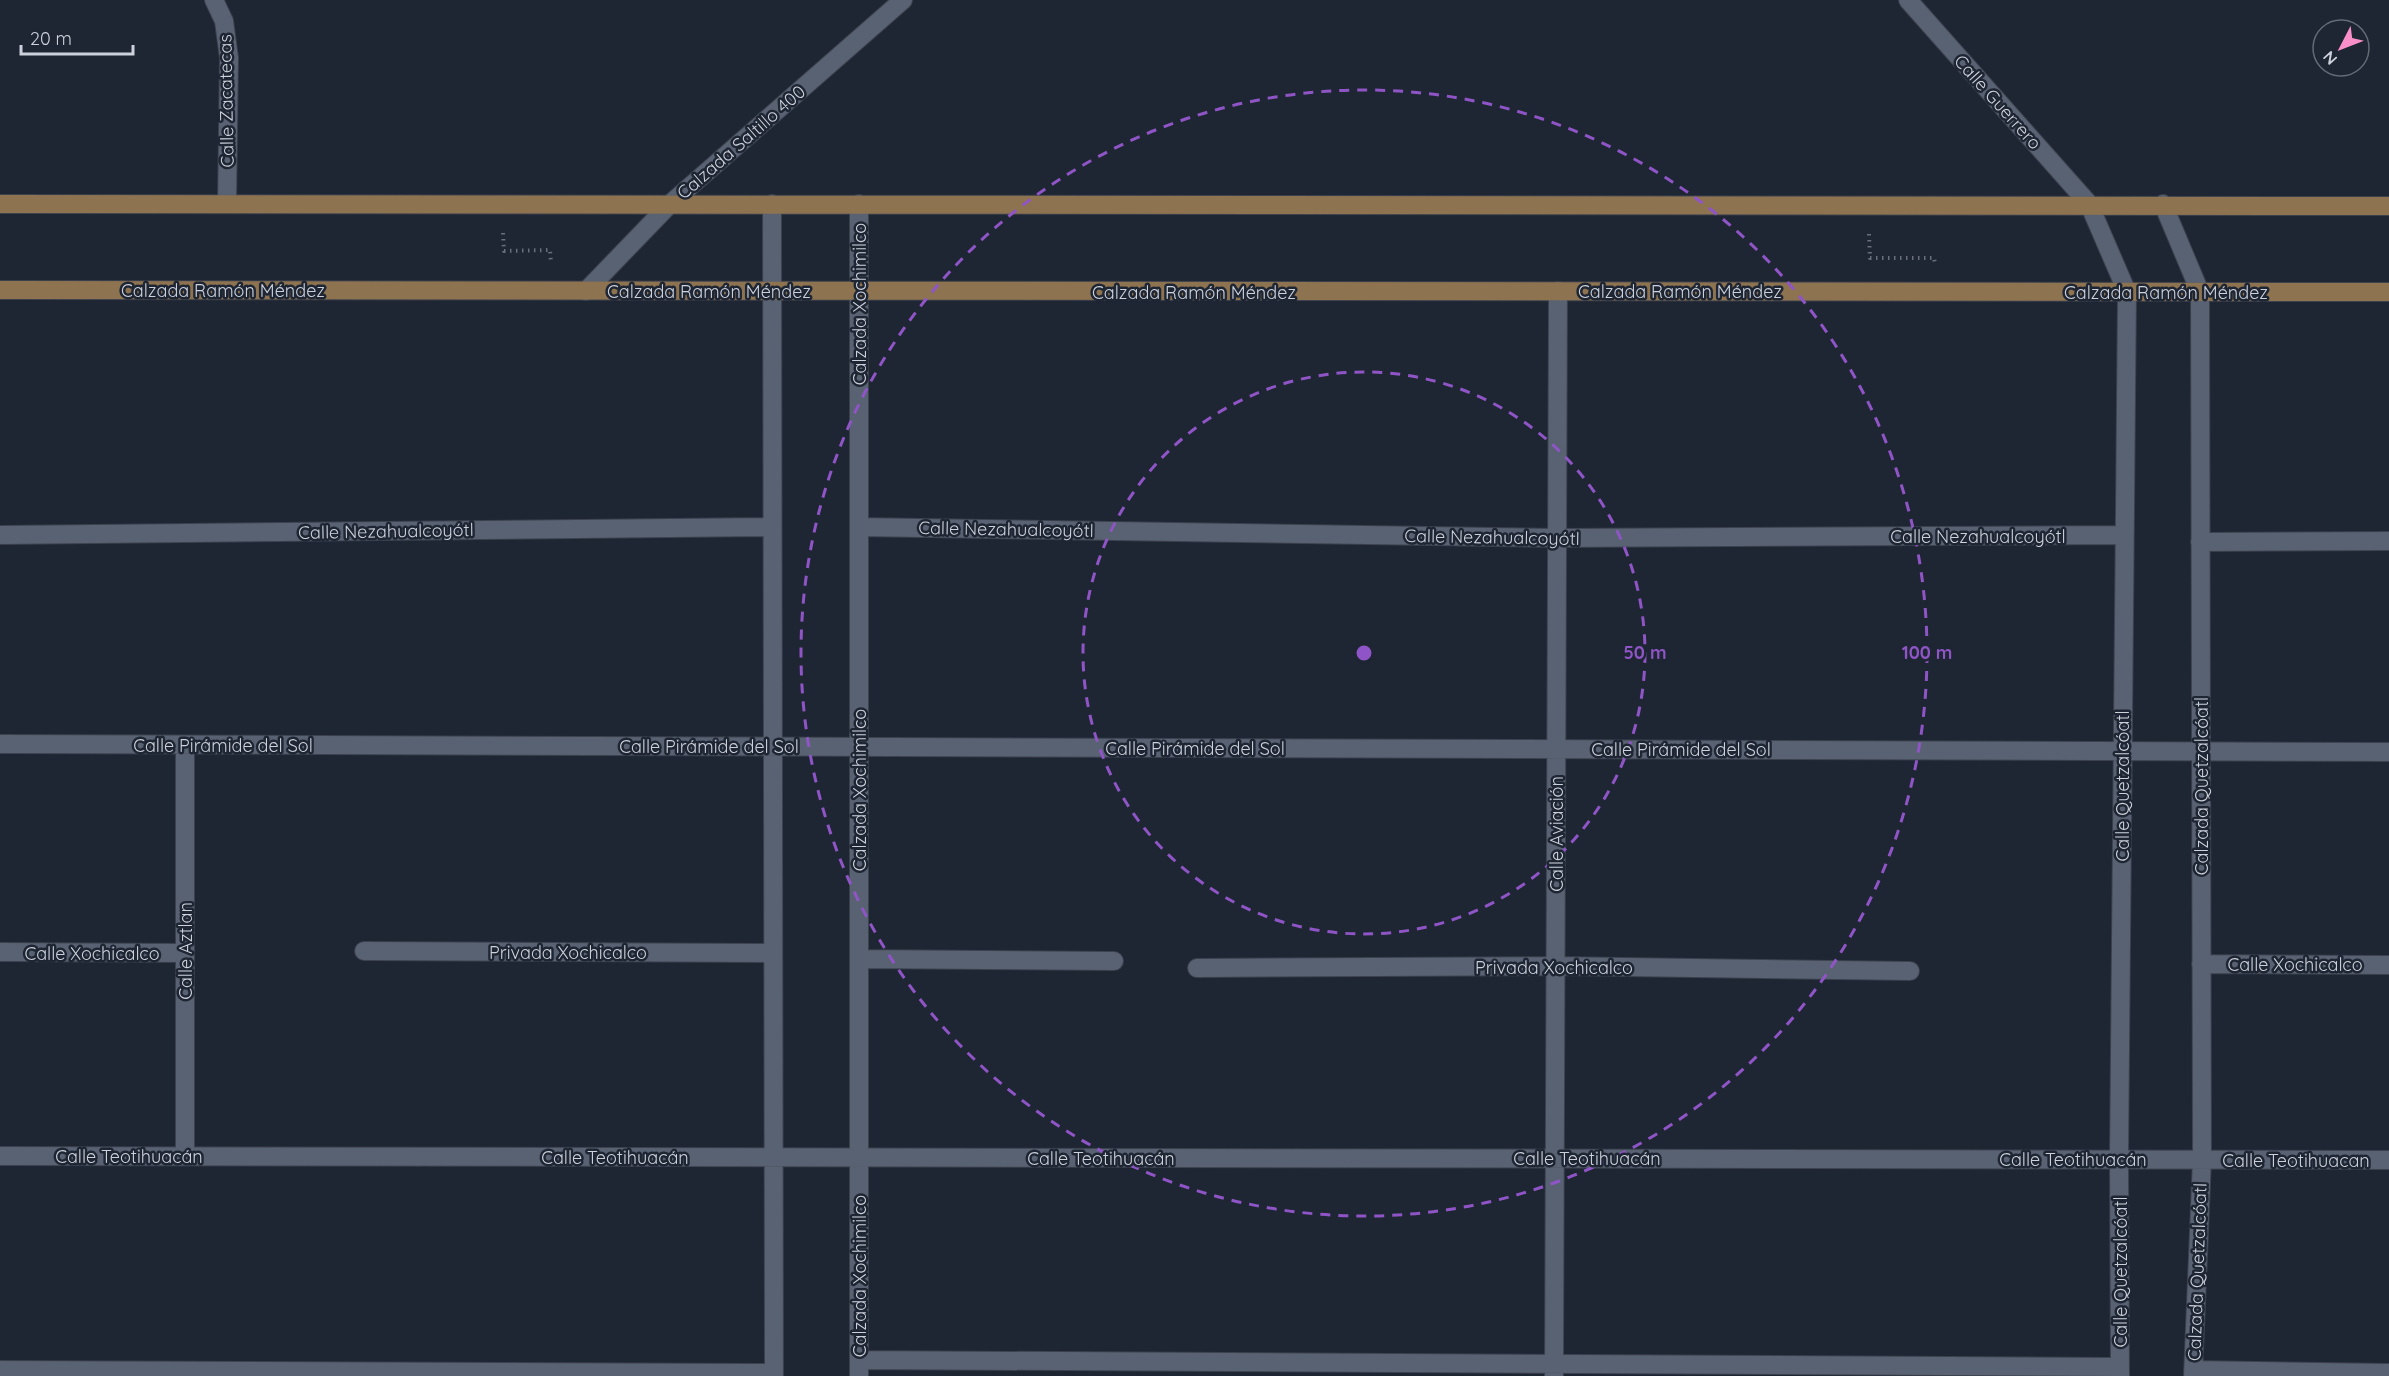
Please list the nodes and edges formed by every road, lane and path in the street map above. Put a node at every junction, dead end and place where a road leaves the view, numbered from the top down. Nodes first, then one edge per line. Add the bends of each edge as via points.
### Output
1 (214, 0) edge
2 (903, 0) edge
3 (1908, 0) edge
4 (0, 204) edge
5 (227, 204) junction
6 (502, 204) junction
7 (670, 204) junction
8 (772, 204) junction
9 (859, 204) junction
10 (1867, 204) junction
11 (2089, 204) junction
12 (2163, 204) junction
13 (2389, 206) edge
14 (0, 290) edge
15 (552, 290) junction
16 (586, 291) junction
17 (772, 291) junction
18 (859, 291) junction
19 (1558, 291) junction
20 (1939, 292) junction
21 (2127, 292) junction
22 (2200, 292) junction
23 (2389, 292) edge
24 (772, 527) junction
25 (859, 527) junction
26 (0, 535) edge
27 (2124, 535) junction
28 (1557, 538) junction
29 (2200, 542) junction
30 (2389, 542) edge
31 (0, 744) edge
32 (185, 745) junction
33 (773, 746) junction
34 (860, 747) junction
35 (1557, 748) junction
36 (2122, 750) junction
37 (2201, 750) junction
38 (2389, 752) edge
39 (364, 951) dead end
40 (0, 952) edge
41 (773, 952) junction
42 (185, 953) junction
43 (859, 959) junction
44 (1114, 961) dead end
45 (2201, 964) junction
46 (2389, 965) edge
47 (1556, 966) junction
48 (1197, 968) dead end
49 (1910, 971) dead end
50 (0, 1156) edge
51 (185, 1156) junction
52 (773, 1157) junction
53 (859, 1157) junction
54 (1555, 1158) junction
55 (2119, 1159) junction
56 (2202, 1159) junction
57 (2389, 1160) edge
58 (859, 1368) edge
59 (1124, 1369) edge
60 (0, 1370) edge
61 (1554, 1370) edge
62 (2120, 1372) edge
63 (2193, 1373) edge
64 (2389, 1373) edge
65 (774, 1374) edge

1 - 5 street, Calle Zacatecas via 224,21 229,58
2 - 7 street, Calzada Saltillo 400
3 - 11 street, Calle Guerrero
4 - 5 main road
5 - 6 main road
6 - 7 main road
6 - 15 path via 504,251 550,250
7 - 8 main road
7 - 16 street, Calzada Saltillo 400
8 - 9 main road
8 - 17 street
9 - 10 main road
9 - 18 street, Calzada Xochimilco
10 - 11 main road
10 - 20 path via 1870,258 1935,258
11 - 12 main road
11 - 21 street, Calle Quetzalcóatl
12 - 13 main road
12 - 22 street, Calzada Quetzalcóatl
14 - 15 main road, Calzada Ramón Méndez
15 - 16 main road, Calzada Ramón Méndez
16 - 17 main road, Calzada Ramón Méndez
17 - 18 main road, Calzada Ramón Méndez
17 - 24 street
18 - 19 main road, Calzada Ramón Méndez
18 - 25 street, Calzada Xochimilco
19 - 20 main road, Calzada Ramón Méndez
19 - 28 street, Calle Aviación
20 - 21 main road, Calzada Ramón Méndez
21 - 22 main road, Calzada Ramón Méndez
21 - 27 street, Calle Quetzalcóatl
22 - 23 main road, Calzada Ramón Méndez
22 - 29 street, Calzada Quetzalcóatl
24 - 26 street, Calle Nezahualcoyótl
24 - 33 street
25 - 28 street, Calle Nezahualcoyótl
25 - 34 street, Calzada Xochimilco
27 - 28 street, Calle Nezahualcoyótl
27 - 36 street, Calle Quetzalcóatl
28 - 35 street, Calle Aviación
29 - 30 street
29 - 37 street, Calzada Quetzalcóatl
31 - 32 street, Calle Pirámide del Sol
32 - 33 street, Calle Pirámide del Sol
32 - 42 street, Calle Aztlan
33 - 34 street, Calle Pirámide del Sol
33 - 41 street
34 - 35 street, Calle Pirámide del Sol
34 - 43 street, Calzada Xochimilco
35 - 36 street, Calle Pirámide del Sol
35 - 47 street, Calle Aviación
36 - 37 street, Calle Pirámide del Sol
36 - 55 street, Calle Quetzalcóatl
37 - 38 street, Calle Pirámide del Sol
37 - 45 street, Calzada Quetzalcóatl
39 - 41 street, Privada Xochicalco
40 - 42 street, Calle Xochicalco
41 - 52 street
42 - 51 street, Calle Aztlan
43 - 44 street
43 - 53 street, Calzada Xochimilco
45 - 46 street, Calle Xochicalco
45 - 56 street, Calzada Quetzalcóatl
47 - 48 street, Privada Xochicalco
47 - 49 street, Privada Xochicalco
47 - 54 street, Calle Aviación
50 - 51 street, Calle Teotihuacán
51 - 52 street, Calle Teotihuacán
52 - 53 street, Calle Teotihuacán
52 - 65 street
53 - 54 street, Calle Teotihuacán
53 - 58 street, Calzada Xochimilco
54 - 55 street, Calle Teotihuacán
54 - 61 street, Calle Aviación
55 - 56 street, Calle Teotihuacán
55 - 62 street, Calle Quetzalcóatl
56 - 57 street, Calle Teotihuacan
56 - 63 street, Calzada Quetzalcóatl
58 - 59 street
59 - 61 street
60 - 65 street
61 - 62 street
63 - 64 street

